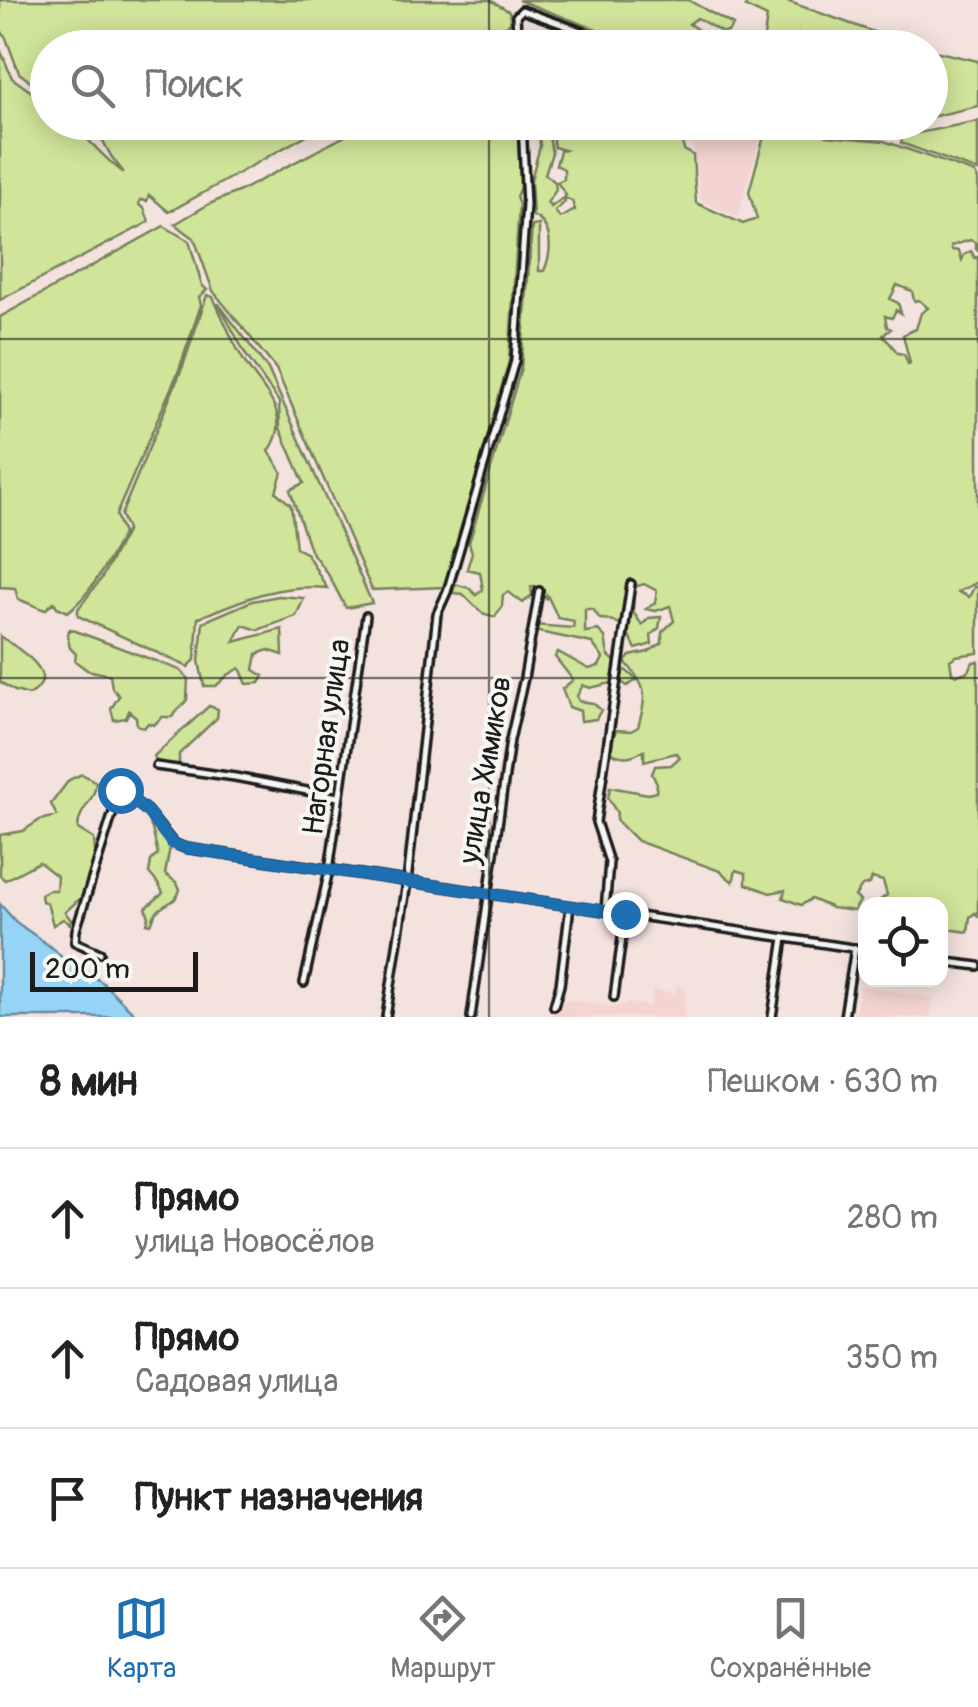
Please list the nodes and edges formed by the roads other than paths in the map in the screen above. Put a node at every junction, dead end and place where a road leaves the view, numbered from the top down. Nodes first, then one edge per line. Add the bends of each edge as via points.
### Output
1 (517, 30) edge
2 (578, 30) edge
3 (523, 140) edge
4 (631, 584) dead end
5 (539, 590) dead end
6 (366, 616) dead end
7 (156, 766) dead end
8 (338, 796) junction
9 (329, 870) junction
10 (407, 882) junction
11 (488, 894) junction
12 (570, 906) junction
13 (605, 911) junction
14 (625, 914) junction
15 (784, 938) junction
16 (855, 948) junction
17 (858, 949) edge
18 (100, 953) dead end
19 (948, 962) edge
20 (978, 966) edge
21 (304, 983) dead end
22 (614, 997) dead end
23 (554, 1006) dead end
24 (386, 1017) edge
25 (471, 1017) edge
26 (772, 1017) edge
27 (844, 1017) edge

1 - 2 street via 522,10
3 - 10 street via 526,204 515,361 438,614
4 - 13 street via 596,822 609,862
5 - 11 street, улица Химиков
6 - 8 street, Нагорная улица
7 - 8 street
8 - 9 street, Нагорная улица
9 - 10 street
9 - 18 street via 185,848 120,790 76,930 75,942
9 - 21 street, Нагорная улица
10 - 11 street
10 - 24 street
11 - 12 street
11 - 25 street, улица Химиков
12 - 13 street
12 - 23 street
13 - 14 street
14 - 15 street
14 - 22 street
15 - 16 street
15 - 26 street
16 - 17 street
16 - 27 street
19 - 20 street

